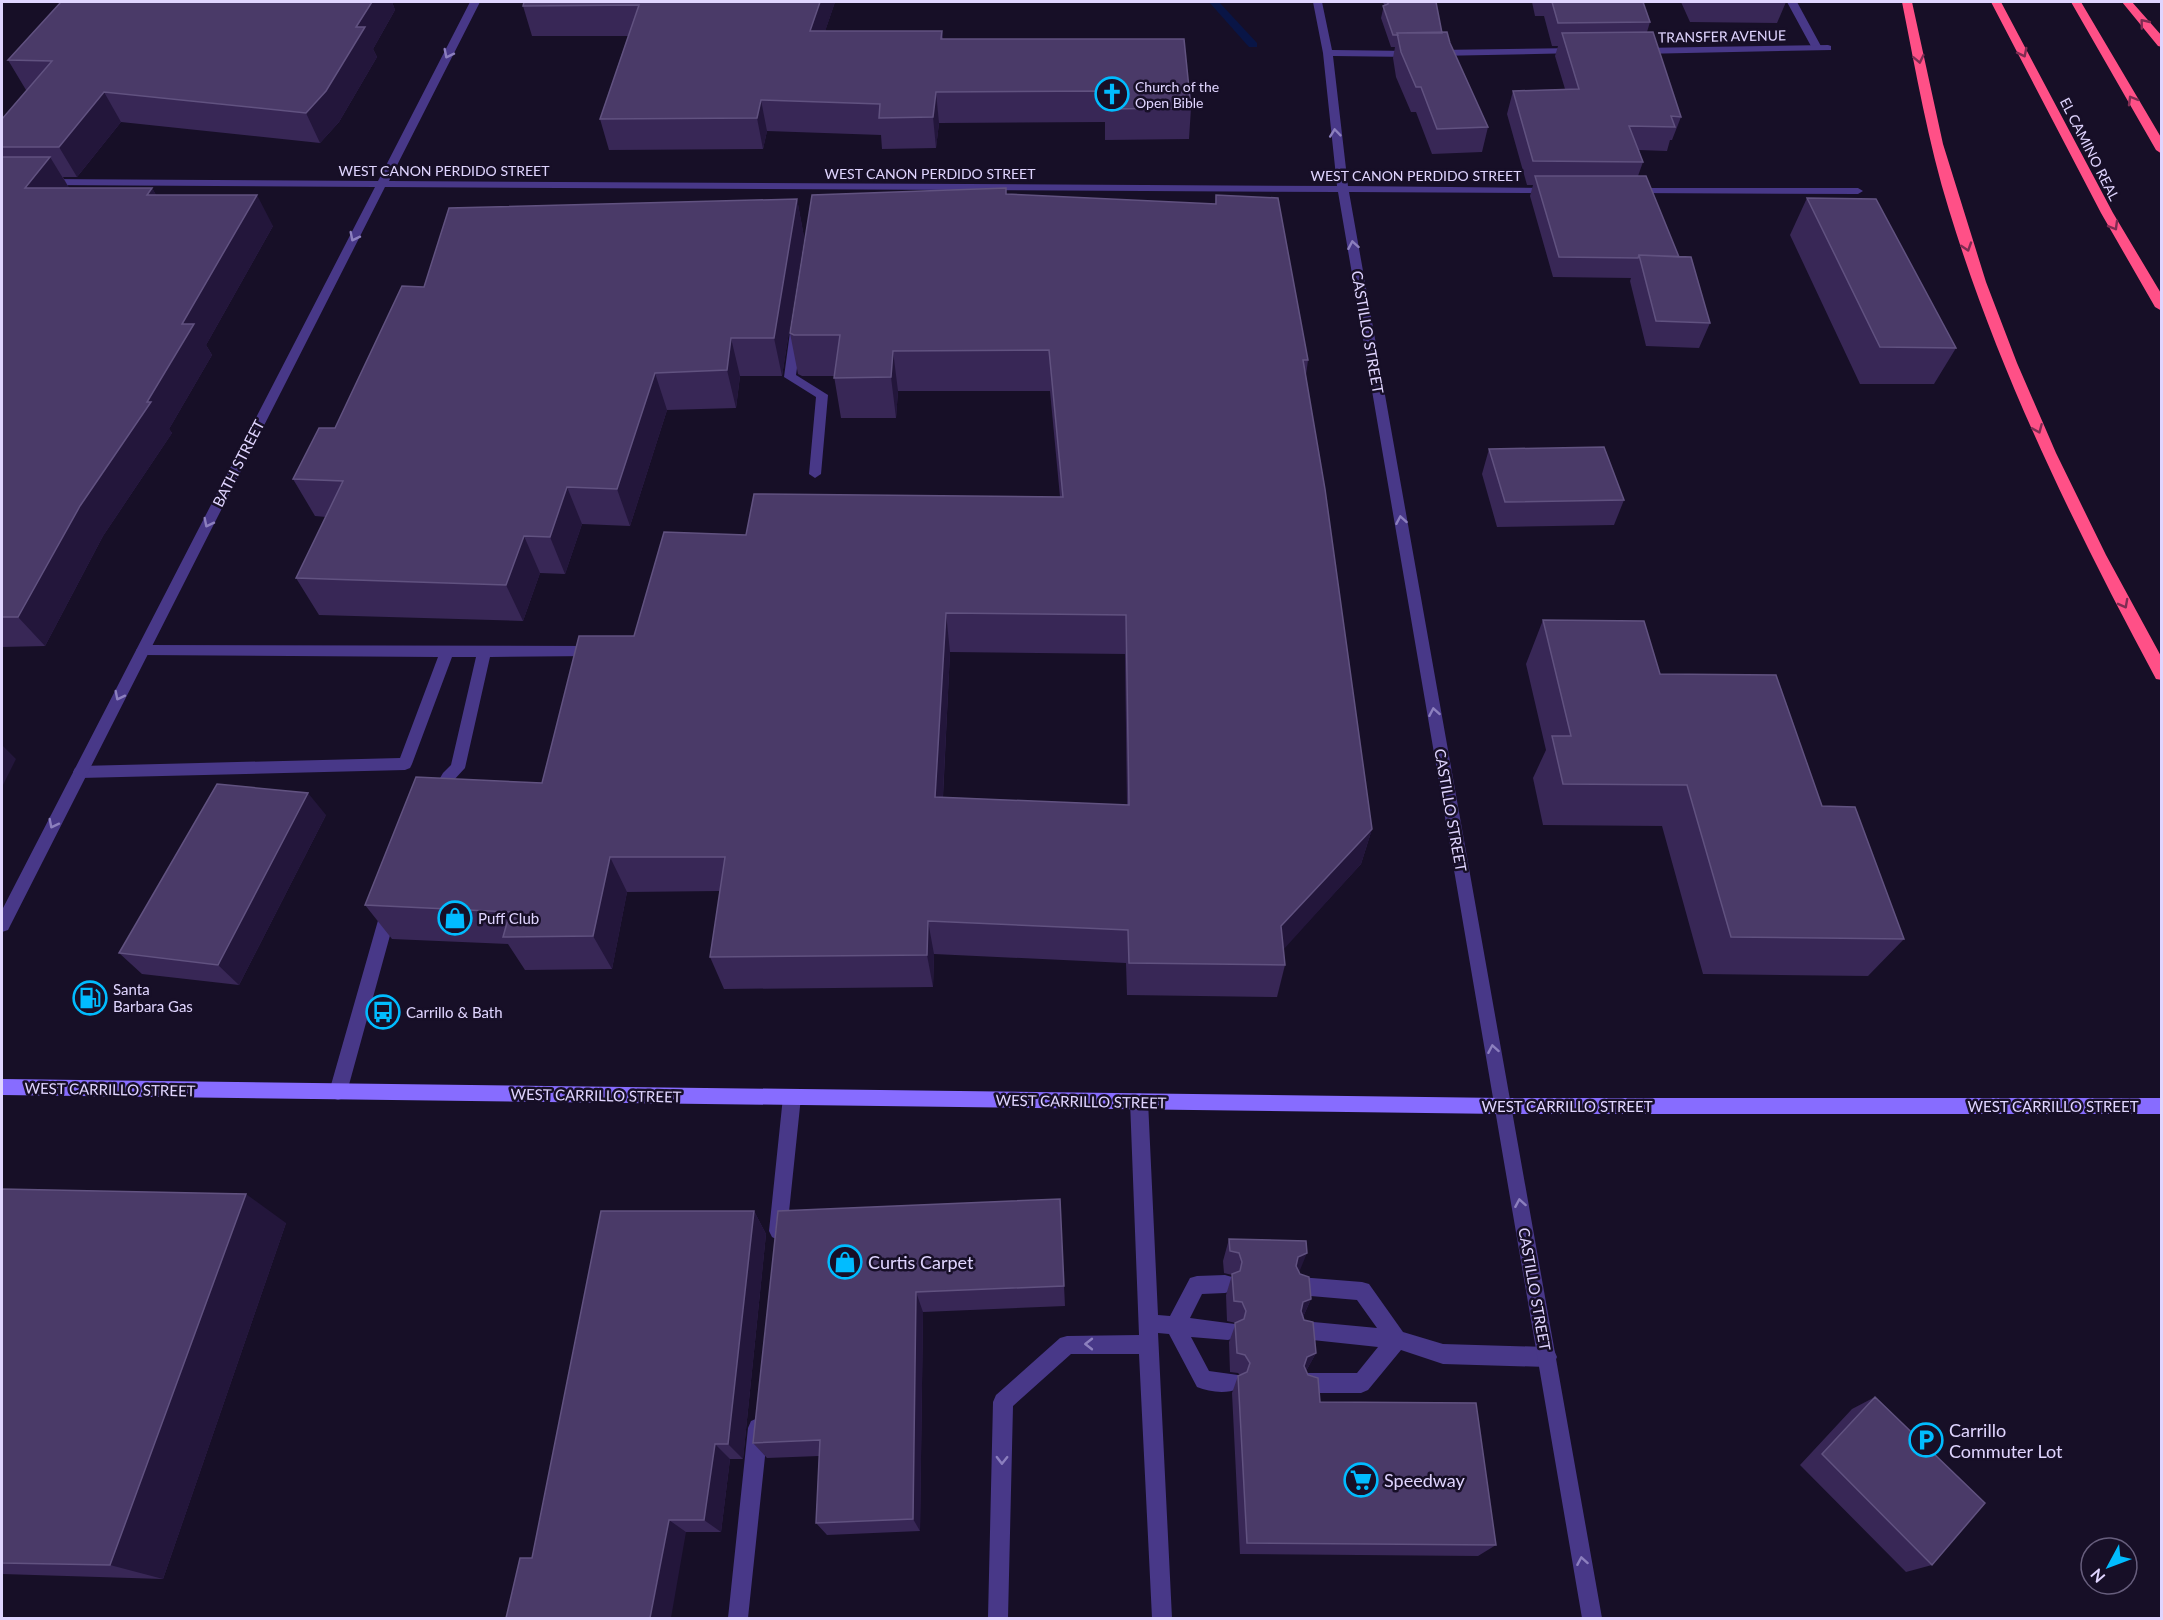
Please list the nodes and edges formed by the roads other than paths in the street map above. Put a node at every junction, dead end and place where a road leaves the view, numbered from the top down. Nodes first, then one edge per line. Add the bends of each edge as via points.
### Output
1 (475, 2) edge
2 (1318, 2) edge
3 (1792, 2) edge
4 (1907, 2) edge
5 (1996, 2) edge
6 (2076, 2) edge
7 (2127, 2) edge
8 (2162, 44) edge
9 (1817, 48) junction
10 (1828, 48) dead end
11 (1582, 51) edge
12 (1629, 51) edge
13 (1328, 53) junction
14 (1430, 53) edge
15 (1418, 54) edge
16 (2162, 150) edge
17 (37, 182) edge
18 (381, 185) junction
19 (1344, 190) junction
20 (1563, 190) edge
21 (1622, 190) edge
22 (1858, 191) dead end
23 (2162, 307) edge
24 (798, 322) edge
25 (815, 474) dead end
26 (143, 650) junction
27 (609, 651) edge
28 (447, 652) junction
29 (484, 652) junction
30 (2162, 674) edge
31 (80, 772) junction
32 (429, 807) edge
33 (393, 895) edge
34 (2, 925) edge
35 (2, 1088) edge
36 (338, 1092) junction
37 (792, 1097) junction
38 (1139, 1101) junction
39 (1503, 1106) junction
40 (2162, 1106) edge
41 (776, 1251) edge
42 (1225, 1284) dead end
43 (1299, 1286) edge
44 (1149, 1323) junction
45 (1175, 1326) junction
46 (1303, 1330) edge
47 (1228, 1331) dead end
48 (1397, 1339) junction
49 (1148, 1344) junction
50 (1547, 1357) junction
51 (1231, 1382) dead end
52 (1307, 1383) edge
53 (760, 1405) edge
54 (738, 1618) edge
55 (998, 1618) edge
56 (1162, 1618) edge
57 (1592, 1618) edge

1 -> 18 street, BATH STREET
2 - 13 street, CASTILLO STREET
3 - 9 street
4 -> 30 highway via 1937,144 1979,282 2049,453
5 -> 23 highway, EL CAMINO REAL via 2107,213
16 -> 6 highway
8 -> 7 highway
9 - 10 street, TRANSFER AVENUE
9 - 12 street, TRANSFER AVENUE
11 - 14 street
13 - 15 street
19 -> 13 street, CASTILLO STREET
17 - 18 street, WEST CANON PERDIDO STREET
18 - 19 street, WEST CANON PERDIDO STREET via 818,193
18 -> 26 street, BATH STREET
19 - 20 street, WEST CANON PERDIDO STREET
39 -> 19 street, CASTILLO STREET
21 - 22 street
24 - 25 street via 790,377 822,395
26 - 28 street
26 -> 31 street, BATH STREET
27 - 29 street
28 - 29 street
28 - 31 street via 405,764
29 - 32 street via 459,768 448,777
31 -> 34 street, BATH STREET
33 - 36 street
35 - 36 main road, WEST CARRILLO STREET
36 - 37 main road, WEST CARRILLO STREET
37 - 38 main road, WEST CARRILLO STREET
37 - 41 street
38 - 39 main road, WEST CARRILLO STREET
38 - 44 street
39 - 40 main road, WEST CARRILLO STREET
50 -> 39 street, CASTILLO STREET
42 - 45 street via 1197,1285
43 - 48 street via 1362,1291
44 - 45 street
44 - 49 street
45 - 47 street
45 - 51 street via 1204,1380
46 - 48 street
48 - 50 street via 1443,1354
48 - 52 street via 1361,1383
49 -> 55 street via 1067,1345 1004,1402
49 - 56 street
57 -> 50 street, CASTILLO STREET
53 - 54 street

